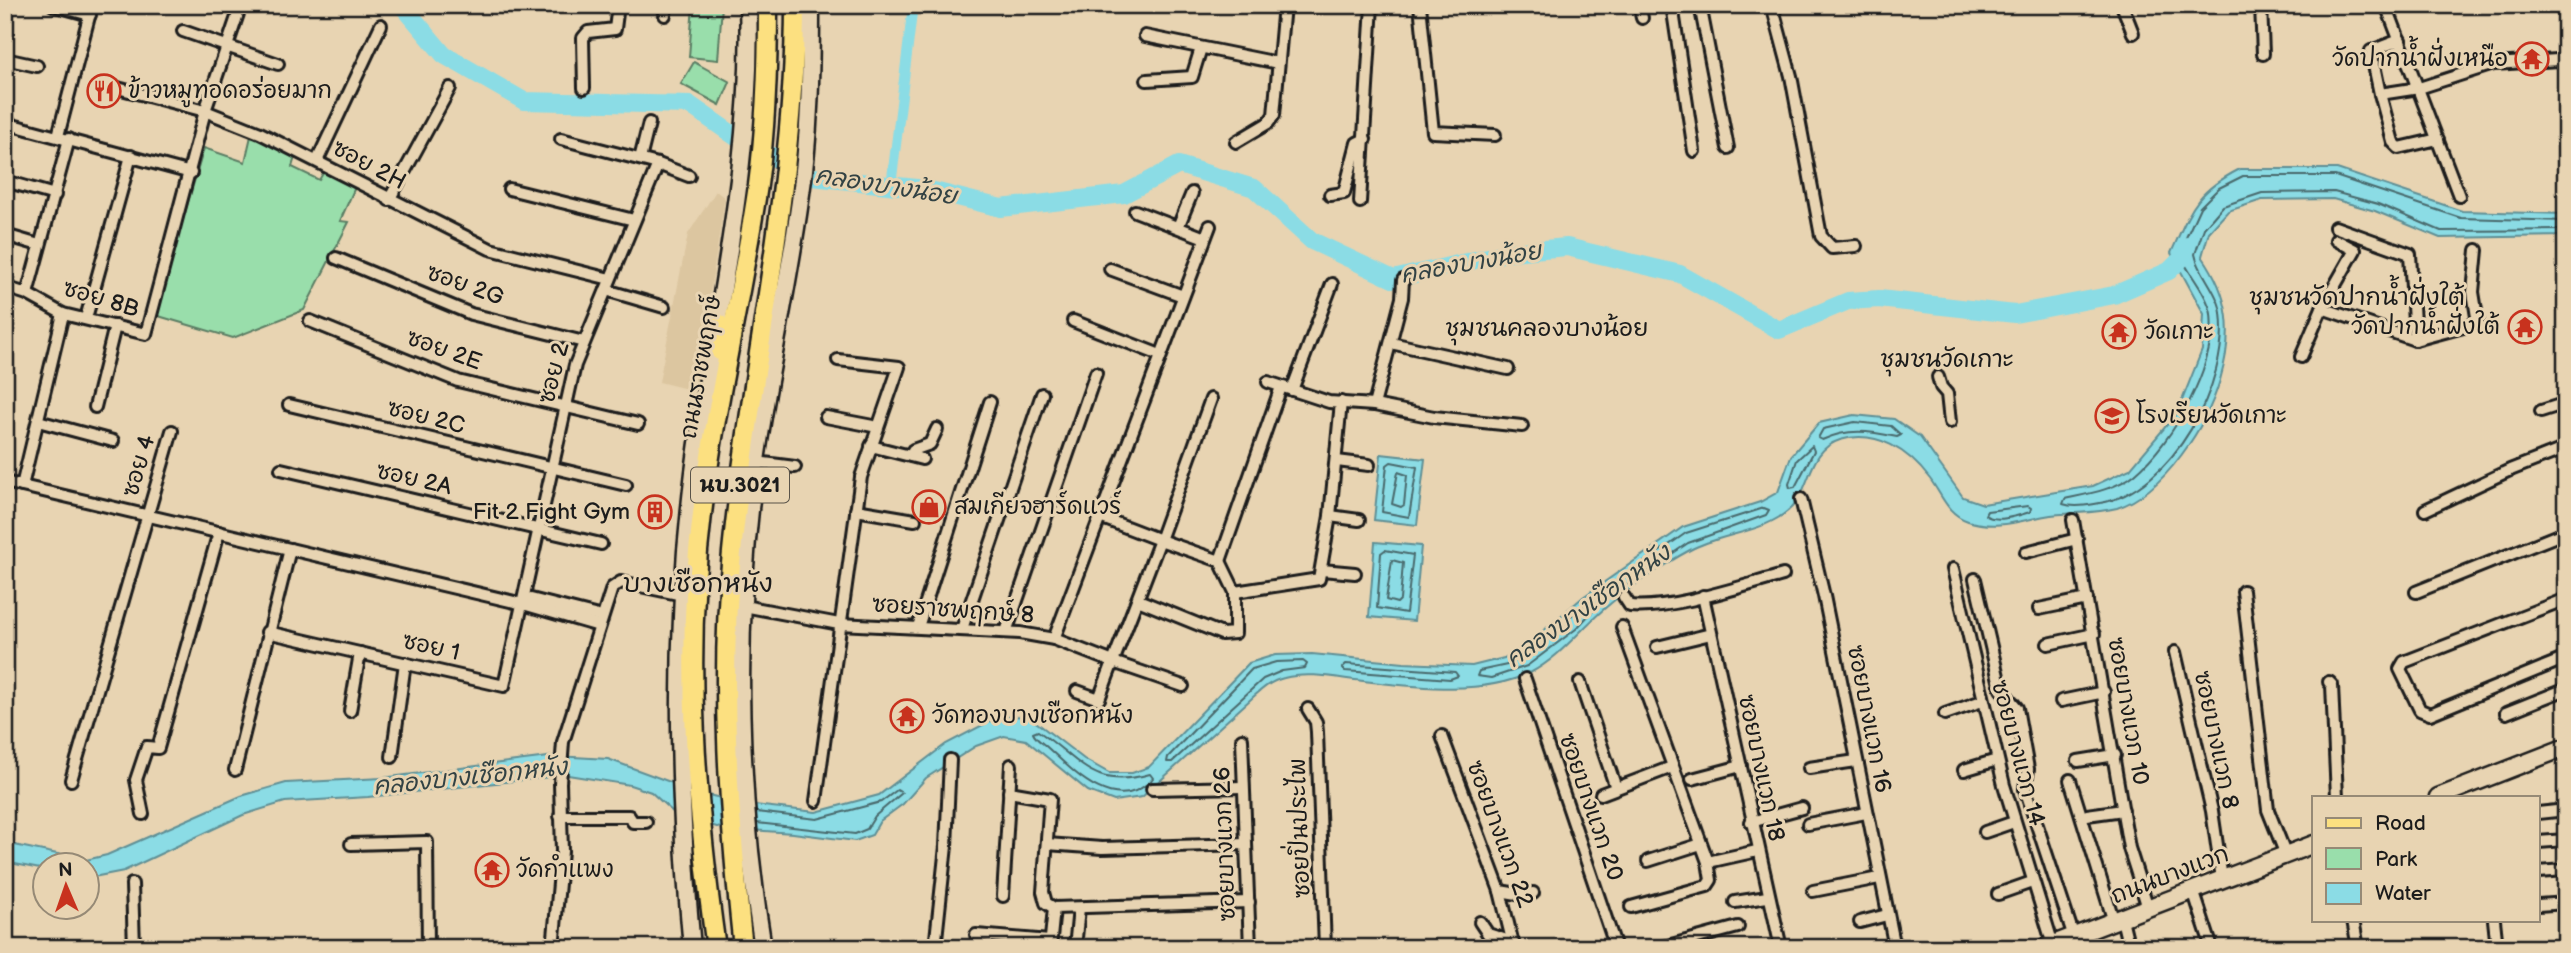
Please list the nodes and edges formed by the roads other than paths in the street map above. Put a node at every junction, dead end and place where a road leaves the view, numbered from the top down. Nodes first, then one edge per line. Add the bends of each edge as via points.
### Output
1 (53, 5) edge
2 (241, 5) edge
3 (618, 5) edge
4 (748, 5) edge
5 (768, 5) edge
6 (795, 5) edge
7 (811, 5) edge
8 (1283, 5) edge
9 (1372, 5) edge
10 (1420, 5) edge
11 (1639, 5) edge
12 (1672, 5) edge
13 (1700, 5) edge
14 (1772, 5) edge
15 (2122, 5) edge
16 (2261, 5) edge
17 (2386, 5) edge
18 (91, 10) edge
19 (1642, 19) dead end
20 (381, 25) dead end
21 (183, 31) dead end
22 (2133, 33) dead end
23 (1145, 36) dead end
24 (2400, 40) junction
25 (226, 47) junction
26 (1201, 48) junction
27 (2263, 54) dead end
28 (5, 59) edge
29 (1278, 63) junction
30 (278, 64) dead end
31 (2566, 65) edge
32 (37, 66) dead end
33 (1147, 80) dead end
34 (110, 86) dead end
35 (450, 88) dead end
36 (584, 88) dead end
37 (2419, 88) junction
38 (2380, 94) junction
39 (205, 111) junction
40 (5, 123) edge
41 (649, 123) dead end
42 (1495, 135) dead end
43 (64, 138) junction
44 (561, 139) dead end
45 (1365, 139) junction
46 (2438, 139) junction
47 (798, 141) junction
48 (1236, 142) dead end
49 (1728, 148) dead end
50 (1695, 151) dead end
51 (131, 156) junction
52 (640, 159) junction
53 (317, 162) junction
54 (658, 164) junction
55 (191, 173) junction
56 (689, 176) dead end
57 (5, 181) edge
58 (509, 189) dead end
59 (1192, 193) dead end
60 (55, 195) junction
61 (1330, 195) dead end
62 (2459, 196) dead end
63 (792, 197) junction
64 (390, 200) junction
65 (1360, 202) dead end
66 (1135, 211) dead end
67 (634, 220) junction
68 (1210, 226) dead end
69 (2335, 227) dead end
70 (1178, 228) junction
71 (5, 235) edge
72 (1205, 238) junction
73 (2336, 240) dead end
74 (39, 245) junction
75 (1856, 246) dead end
76 (2477, 250) dead end
77 (336, 258) dead end
78 (1110, 269) dead end
79 (1403, 280) dead end
80 (1332, 284) dead end
81 (608, 285) junction
82 (5, 287) edge
83 (27, 294) junction
84 (1182, 296) junction
85 (664, 307) dead end
86 (2322, 308) junction
87 (63, 314) junction
88 (86, 318) junction
89 (310, 321) dead end
90 (1073, 321) dead end
91 (718, 323) junction
92 (115, 326) junction
93 (776, 334) junction
94 (2415, 340) junction
95 (584, 342) junction
96 (1391, 343) junction
97 (1160, 355) junction
98 (2301, 357) dead end
99 (838, 360) dead end
100 (1508, 369) dead end
101 (1096, 373) dead end
102 (1938, 377) dead end
103 (1268, 382) dead end
104 (1286, 389) junction
105 (1042, 394) dead end
106 (1211, 400) dead end
107 (990, 402) dead end
108 (1341, 402) junction
109 (2566, 403) edge
110 (289, 405) dead end
111 (567, 405) junction
112 (1374, 405) junction
113 (95, 407) dead end
114 (751, 409) junction
115 (719, 410) junction
116 (2541, 411) dead end
117 (826, 417) dead end
118 (38, 421) junction
119 (1950, 422) dead end
120 (638, 424) dead end
121 (1522, 426) dead end
122 (878, 427) junction
123 (937, 429) dead end
124 (172, 431) dead end
125 (113, 441) dead end
126 (871, 446) junction
127 (2566, 448) edge
128 (1336, 461) junction
129 (756, 462) junction
130 (1369, 465) dead end
131 (795, 467) dead end
132 (281, 469) dead end
133 (552, 469) junction
134 (5, 482) edge
135 (626, 485) dead end
136 (22, 486) junction
137 (1801, 499) dead end
138 (856, 510) junction
139 (2425, 510) dead end
140 (146, 514) junction
141 (1330, 516) junction
142 (1100, 517) junction
143 (915, 520) dead end
144 (1359, 520) dead end
145 (2073, 520) dead end
146 (539, 530) junction
147 (219, 532) junction
148 (2566, 532) edge
149 (2077, 539) junction
150 (1160, 540) junction
151 (601, 544) dead end
152 (290, 549) junction
153 (2026, 552) dead end
154 (1220, 561) junction
155 (1953, 569) dead end
156 (1322, 570) junction
157 (1355, 573) dead end
158 (1783, 575) dead end
159 (1975, 579) dead end
160 (2243, 591) dead end
161 (1235, 592) junction
162 (2416, 592) dead end
163 (683, 595) junction
164 (1703, 596) junction
165 (1624, 597) dead end
166 (2087, 599) junction
167 (2566, 599) edge
168 (1138, 600) junction
169 (523, 604) junction
170 (744, 606) junction
171 (2039, 609) dead end
172 (600, 621) junction
173 (839, 624) junction
174 (918, 627) junction
175 (1622, 627) dead end
176 (962, 629) junction
177 (267, 632) junction
178 (1006, 632) junction
179 (1711, 634) junction
180 (2094, 634) junction
181 (1054, 639) junction
182 (2048, 644) dead end
183 (1657, 647) dead end
184 (2175, 652) dead end
185 (360, 653) junction
186 (2566, 658) edge
187 (1113, 662) junction
188 (405, 663) junction
189 (1525, 679) dead end
190 (1580, 682) dead end
191 (2329, 682) dead end
192 (1183, 686) dead end
193 (2566, 689) edge
194 (1077, 691) dead end
195 (2104, 692) junction
196 (1982, 701) junction
197 (2061, 701) dead end
198 (1308, 709) dead end
199 (350, 712) dead end
200 (2506, 713) dead end
201 (1945, 714) dead end
202 (1442, 736) dead end
203 (1242, 739) dead end
204 (2566, 747) edge
205 (687, 752) junction
206 (2115, 755) junction
207 (392, 757) dead end
208 (950, 760) dead end
209 (1997, 760) junction
210 (1856, 761) junction
211 (2078, 761) dead end
212 (1011, 765) dead end
213 (1741, 766) junction
214 (1672, 767) junction
215 (1809, 768) dead end
216 (234, 770) dead end
217 (1965, 770) dead end
218 (736, 775) junction
219 (1692, 779) dead end
220 (71, 780) dead end
221 (2070, 780) dead end
222 (1243, 787) junction
223 (1616, 788) junction
224 (1152, 789) dead end
225 (1009, 792) junction
226 (1601, 794) dead end
227 (2337, 796) edge
228 (2441, 796) edge
229 (816, 801) dead end
230 (1802, 808) dead end
231 (2123, 810) junction
232 (2566, 810) edge
233 (1866, 813) junction
234 (2540, 813) edge
235 (144, 814) dead end
236 (2087, 815) dead end
237 (560, 816) junction
238 (646, 822) dead end
239 (1751, 822) junction
240 (2014, 822) junction
241 (1808, 824) dead end
242 (1985, 832) dead end
243 (740, 836) junction
244 (2566, 840) edge
245 (2540, 842) edge
246 (1047, 844) junction
247 (1246, 844) junction
248 (1701, 844) junction
249 (351, 845) dead end
250 (2312, 845) edge
251 (1757, 851) junction
252 (2286, 855) junction
253 (1648, 861) dead end
254 (1708, 862) junction
255 (2566, 870) edge
256 (2540, 872) edge
257 (1879, 878) junction
258 (2222, 879) junction
259 (2032, 882) junction
260 (132, 884) dead end
261 (2193, 890) junction
262 (1500, 891) junction
263 (1814, 891) dead end
264 (1533, 893) dead end
265 (1998, 894) dead end
266 (1003, 896) dead end
267 (1767, 897) junction
268 (1249, 902) junction
269 (1735, 902) dead end
270 (2566, 903) edge
271 (2540, 905) edge
272 (1631, 907) dead end
273 (1054, 908) junction
274 (1079, 908) junction
275 (2148, 908) junction
276 (1887, 915) junction
277 (2118, 920) junction
278 (1480, 922) dead end
279 (1860, 922) dead end
280 (2353, 922) edge
281 (2494, 922) edge
282 (1738, 927) dead end
283 (976, 935) dead end
284 (2074, 937) junction
285 (1050, 945) edge
286 (1514, 945) edge
287 (2047, 947) edge
288 (134, 948) edge
289 (428, 948) edge
290 (553, 948) edge
291 (692, 948) edge
292 (716, 948) edge
293 (743, 948) edge
294 (763, 948) edge
295 (935, 948) edge
296 (1075, 948) edge
297 (1250, 948) edge
298 (1325, 948) edge
299 (1616, 948) edge
300 (1660, 948) edge
301 (1781, 948) edge
302 (1895, 948) edge
303 (2129, 948) edge
304 (2212, 948) edge
305 (2358, 948) edge
306 (2497, 948) edge

1 - 18 street
2 - 25 street
3 - 36 street via 615,29 588,32 583,38
4 - 91 main road, ถนนราชพฤกษ์ / นบ.3021 via 746,123
5 - 115 main road, ถนนราชพฤกษ์ / นบ.3021 via 758,184
6 - 47 main road, นบ.3021
7 - 47 main road, นบ.3021
8 - 29 street
9 - 45 street
10 - 42 street via 1433,132
11 - 19 street
12 - 50 street
13 - 49 street
14 - 75 street via 1791,76 1821,236 1832,248
15 - 22 street
16 - 27 street
17 - 24 street
18 - 43 street
20 - 53 street
21 - 25 street
23 - 26 street
24 - 37 street
24 - 38 street via 2371,51
25 - 30 street
25 - 39 street
26 - 29 street
26 - 33 street via 1192,77
28 - 32 street
29 - 48 street via 1272,119
31 - 37 street via 2558,60 2494,64
34 - 39 street, ซอย 2H
35 - 64 street
37 - 38 street
37 - 46 street
38 - 46 street via 2393,142 2399,148
39 - 53 street, ซอย 2H via 260,132
39 - 55 street
40 - 43 street
41 - 52 street
43 - 51 street
43 - 60 street
44 - 52 street
45 - 61 street via 1357,143 1344,192
45 - 65 street
46 - 62 street
47 - 63 main road, นบ.3021
51 - 55 street
51 - 88 street
52 - 54 street
53 - 64 street, ซอย 2H
54 - 56 street
54 - 67 street, ซอย 2
55 - 92 street, ซอย 8B via 146,334
57 - 60 street
58 - 67 street
59 - 70 street
60 - 74 street
63 - 93 main road, นบ.3021
63 - 114 main road, นบ.3021
64 - 81 street, ซอย 2H via 490,249
66 - 70 street
67 - 81 street, ซอย 2
68 - 72 street
69 - 94 street via 2410,254
70 - 72 street
71 - 74 street
72 - 84 street
73 - 86 street via 2355,250
74 - 83 street
76 - 94 street via 2473,292 2478,323
77 - 95 street, ซอย 2G via 471,314
78 - 84 street
79 - 96 street
80 - 104 street
81 - 85 street, ซอย 2H
81 - 95 street, ซอย 2
82 - 83 street, ซอย 8B
83 - 87 street, ซอย 8B
84 - 97 street
86 - 94 street
86 - 98 street
87 - 88 street, ซอย 8B
87 - 118 street
88 - 92 street, ซอย 8B
89 - 111 street, ซอย 2E via 458,382
90 - 97 street
91 - 115 main road via 722,335 715,387
91 - 163 main road, ถนนราชพฤกษ์ / นบ.3021 via 694,474
92 - 113 street
93 - 114 main road
93 - 129 main road, นบ.3021
95 - 111 street, ซอย 2
96 - 100 street
96 - 112 street
97 - 142 street
99 - 122 street via 899,367
101 - 178 street
102 - 119 street via 1947,394
103 - 104 street
104 - 108 street
104 - 154 street
105 - 176 street
106 - 150 street
107 - 174 street
108 - 112 street
108 - 128 street
109 - 116 street
110 - 133 street, ซอย 2C
111 - 120 street, ซอย 2E
111 - 133 street, ซอย 2
112 - 121 street
114 - 218 main road, นบ.3021 via 731,566 726,688
115 - 205 main road, ถนนราชพฤกษ์ / นบ.3021 via 701,518
117 - 122 street
118 - 125 street
118 - 136 street
122 - 126 street
123 - 126 street via 930,444 913,450 916,458
124 - 140 street, ซอย 4
126 - 138 street
127 - 139 street
128 - 130 street
128 - 141 street
129 - 131 street
129 - 170 main road, นบ.3021
132 - 146 street, ซอย 2A
133 - 135 street, ซอย 2C
133 - 146 street, ซอย 2
134 - 136 street
136 - 140 street
137 - 210 street, ซอยบางแวก 16
138 - 143 street
138 - 173 street
140 - 147 street
140 - 220 street, ซอย 4
141 - 144 street
141 - 156 street
142 - 150 street
142 - 181 street
145 - 149 street, ซอยบางแวก 10
146 - 151 street, ซอย 2A
146 - 169 street, ซอย 2
147 - 152 street
147 - 235 street via 158,747 147,747 136,780
148 - 162 street
149 - 153 street
149 - 166 street, ซอยบางแวก 10
150 - 154 street
150 - 168 street
152 - 169 street
152 - 177 street
154 - 161 street
155 - 196 street, ซอยบางแวก 14
156 - 157 street
156 - 161 street via 1319,579
158 - 164 street
159 - 284 street via 2001,689 2017,708 2028,769 2025,789
160 - 252 street via 2268,810
161 - 168 street via 1235,633 1222,634
163 - 172 street via 621,582 612,588
163 - 205 main road, ถนนราชพฤกษ์ / นบ.3021
164 - 165 street via 1641,606 1630,606
164 - 179 street, ซอยบางแวก 18
166 - 171 street
166 - 180 street, ซอยบางแวก 10
167 - 186 street via 2404,662 2400,669 2420,710 2430,714
168 - 187 street
169 - 172 street
169 - 188 street, ซอย 1 via 504,686
170 - 173 street, ซอยราชพฤกษ์ 8
170 - 218 main road, นบ.3021
172 - 237 street via 568,720
173 - 174 street, ซอยราชพฤกษ์ 8
173 - 229 street
174 - 176 street, ซอยราชพฤกษ์ 8
175 - 214 street
176 - 178 street, ซอยราชพฤกษ์ 8
177 - 185 street, ซอย 1
177 - 216 street
178 - 181 street, ซอยราชพฤกษ์ 8
179 - 183 street
179 - 213 street, ซอยบางแวก 18
180 - 182 street
180 - 195 street, ซอยบางแวก 10
181 - 187 street, ซอยราชพฤกษ์ 8
184 - 258 street, ซอยบางแวก 8 via 2212,811
185 - 188 street, ซอย 1
185 - 199 street
187 - 192 street, ซอยราชพฤกษ์ 8
187 - 194 street via 1099,699
188 - 207 street
189 - 299 street, ซอยบางแวก 20
190 - 223 street
191 - 227 street
193 - 200 street
195 - 197 street
195 - 206 street, ซอยบางแวก 10
196 - 201 street
196 - 209 street, ซอยบางแวก 14
198 - 298 street, ซอยปิ่นประไพ via 1317,732
202 - 262 street, ซอยบางแวก 22
203 - 222 street, ซอยบางแวก 26
204 - 228 main road
205 - 291 main road, ถนนราชพฤกษ์ / นบ.3021 via 681,833
205 - 292 main road, ถนนราชพฤกษ์ / นบ.3021
206 - 211 street
206 - 231 street, ซอยบางแวก 10
208 - 295 street
209 - 217 street
209 - 240 street, ซอยบางแวก 14
210 - 215 street
210 - 233 street, ซอยบางแวก 16
212 - 225 street
213 - 219 street
213 - 239 street, ซอยบางแวก 18
214 - 223 street
214 - 248 street
218 - 243 main road, นบ.3021
221 - 277 street
222 - 224 street
222 - 247 street, ซอยบางแวก 26
223 - 226 street
225 - 246 street via 1050,799
225 - 266 street
230 - 239 street
231 - 236 street
231 - 275 street, ซอยบางแวก 10 via 2132,860
232 - 234 street
233 - 241 street
233 - 257 street, ซอยบางแวก 16
237 - 238 street via 629,816 633,822
237 - 290 street via 562,851
239 - 251 street, ซอยบางแวก 18
240 - 242 street
240 - 259 street, ซอยบางแวก 14
243 - 293 main road, นบ.3021
243 - 294 main road, นบ.3021
244 - 245 street
246 - 247 street via 1102,848
246 - 273 street via 1043,892 1046,904
247 - 268 street, ซอยบางแวก 26
248 - 253 street
248 - 254 street
249 - 289 street via 427,842
250 - 252 main road, ถนนบางแวก
251 - 254 street
251 - 267 street, ซอยบางแวก 18
252 - 258 main road, ถนนบางแวก
254 - 272 street via 1711,880 1707,886
255 - 256 street
257 - 263 street
257 - 276 street, ซอยบางแวก 16
258 - 261 main road, ถนนบางแวก
259 - 265 street
259 - 287 street, ซอยบางแวก 14
260 - 288 street
261 - 275 main road, ถนนบางแวก
261 - 304 street
262 - 264 street
262 - 286 street, ซอยบางแวก 22
267 - 269 street
267 - 301 street, ซอยบางแวก 18
268 - 274 street
268 - 297 street, ซอยบางแวก 26
270 - 271 street
273 - 274 street
273 - 285 street
274 - 296 street
275 - 277 main road, ถนนบางแวก
276 - 279 street
276 - 302 street, ซอยบางแวก 16
277 - 284 main road, ถนนบางแวก
277 - 303 street
278 - 286 street via 1488,934
280 - 305 street
281 - 306 street
282 - 300 street
283 - 285 street
284 - 287 main road, ถนนบางแวก

